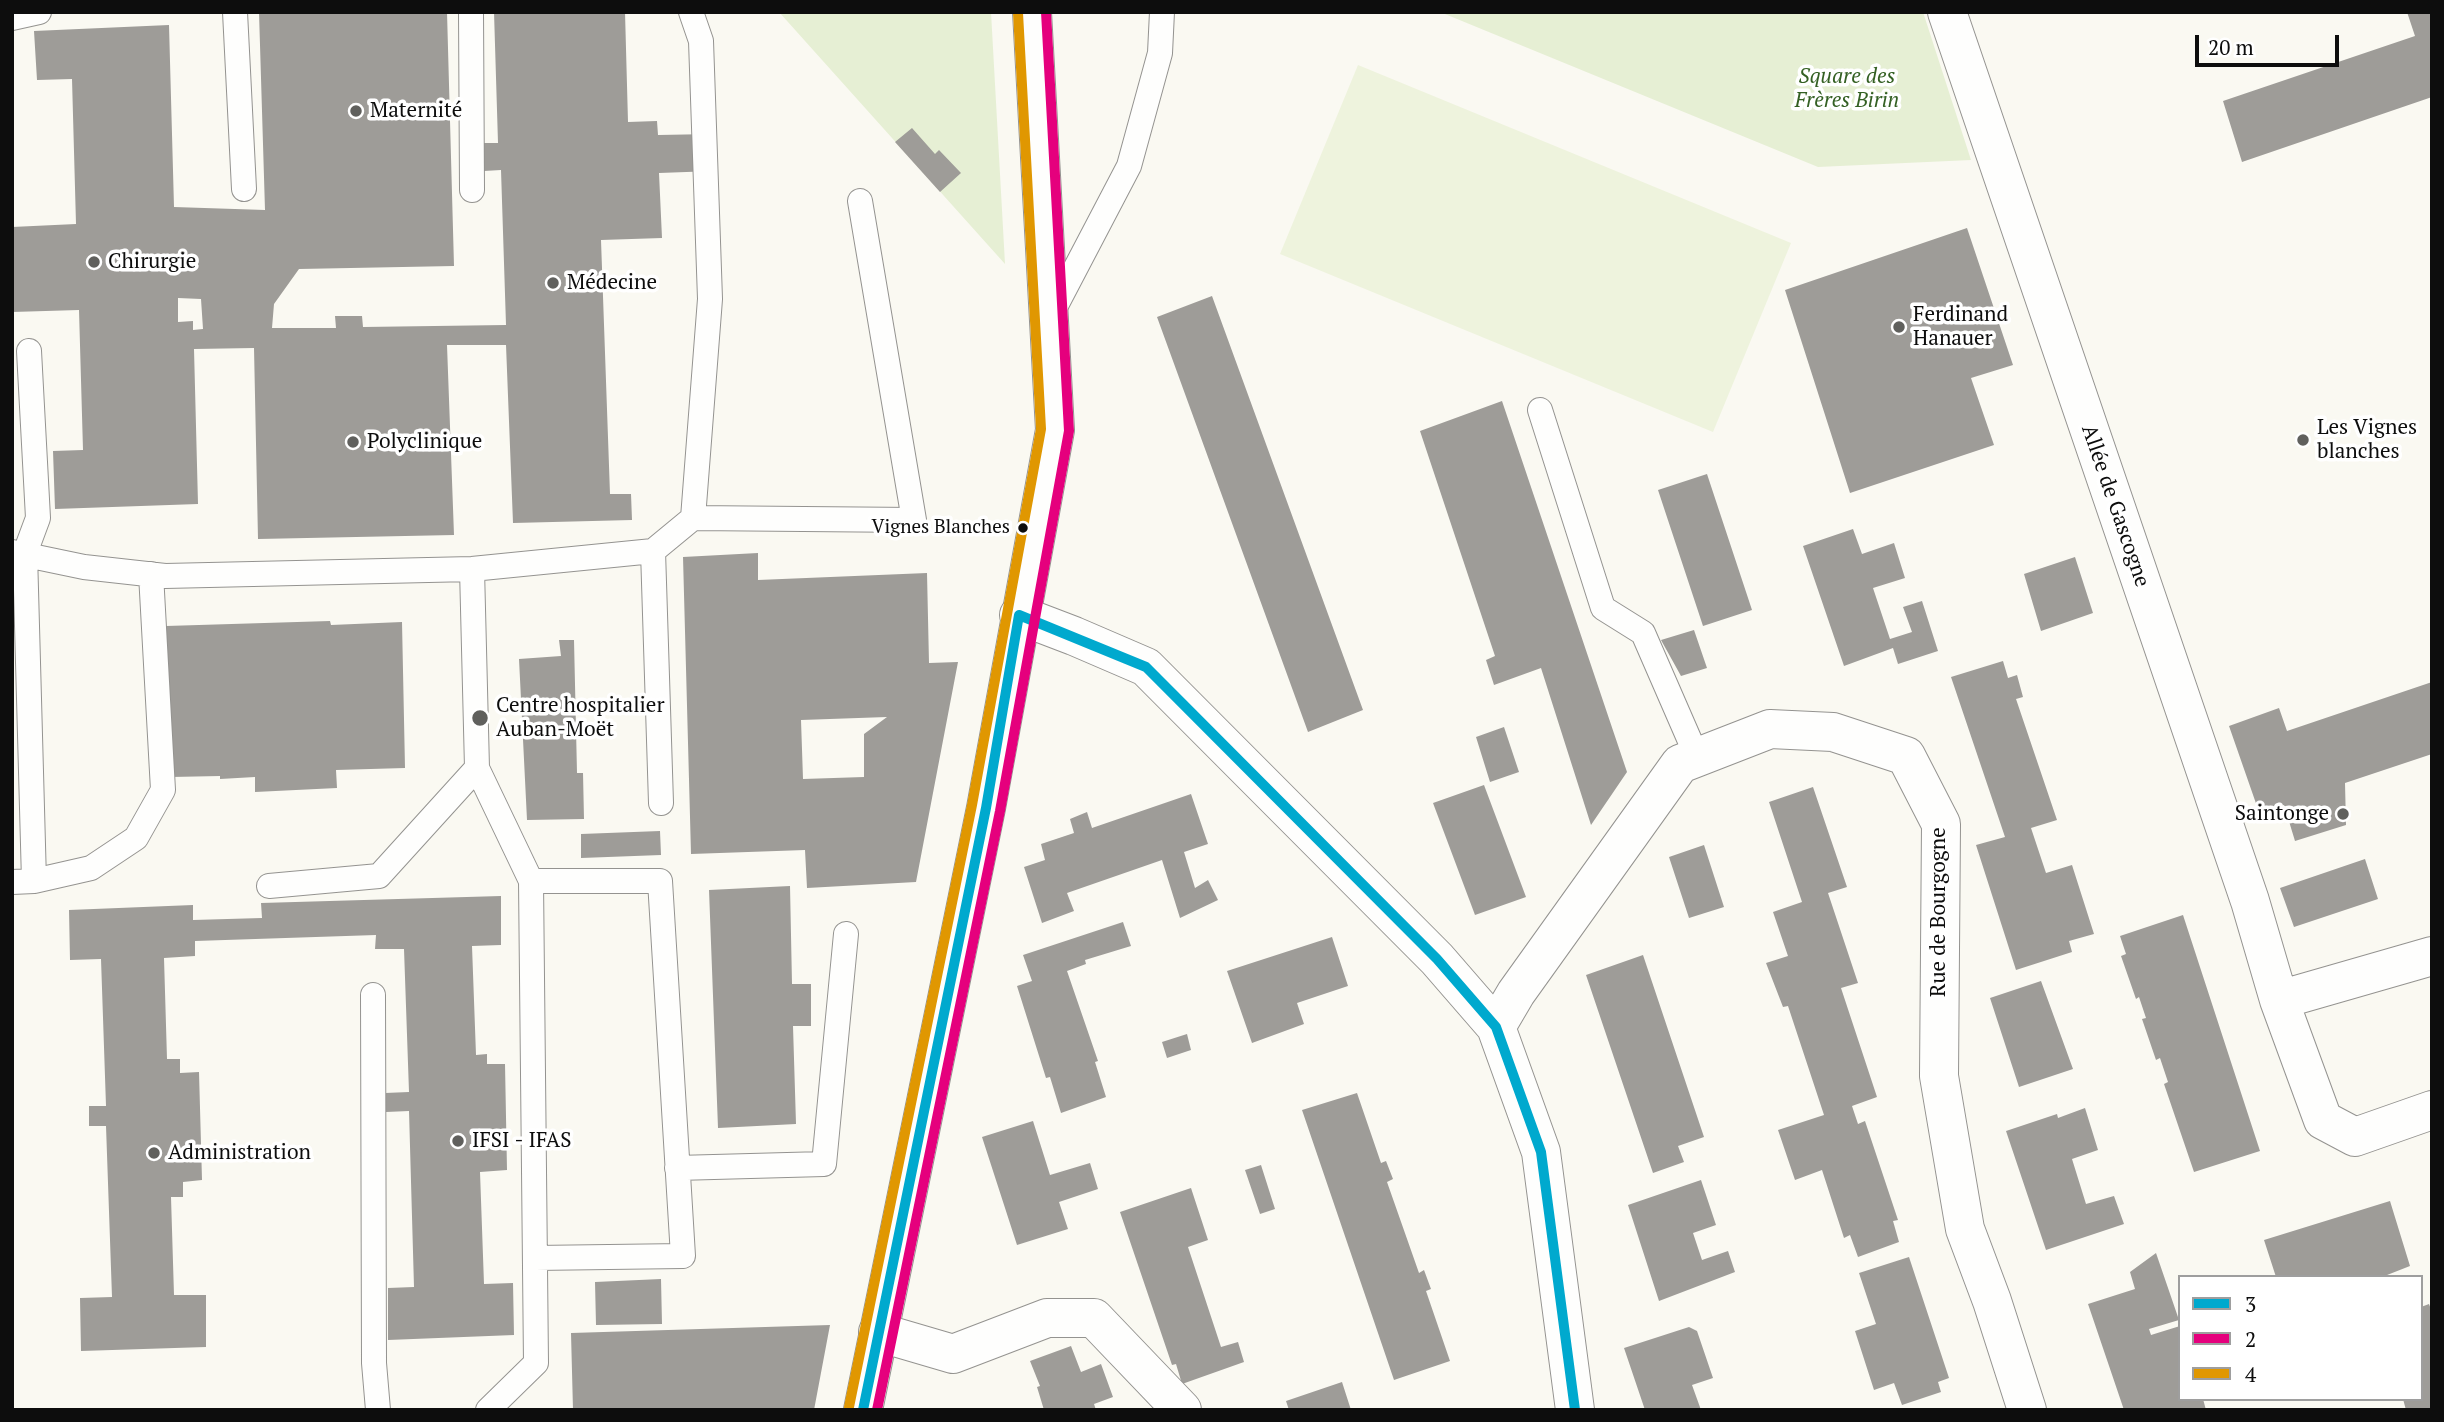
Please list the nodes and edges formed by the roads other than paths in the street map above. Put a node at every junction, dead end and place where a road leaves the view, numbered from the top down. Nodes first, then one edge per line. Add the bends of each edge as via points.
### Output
1 (39, 12) edge
2 (235, 12) edge
3 (471, 12) edge
4 (691, 12) edge
5 (1032, 12) edge
6 (1162, 12) edge
7 (1947, 12) edge
8 (12, 19) edge
9 (244, 189) dead end
10 (472, 190) dead end
11 (860, 201) dead end
12 (1049, 319) junction
13 (29, 351) dead end
14 (1540, 410) dead end
15 (694, 519) junction
16 (653, 551) junction
17 (19, 552) edge
18 (472, 569) junction
19 (151, 575) junction
20 (1019, 615) junction
21 (1697, 757) junction
22 (477, 768) junction
23 (661, 803) dead end
24 (23, 881) edge
25 (531, 881) junction
26 (269, 886) dead end
27 (846, 934) dead end
28 (2432, 956) edge
29 (373, 995) dead end
30 (2279, 1000) junction
31 (1496, 1027) junction
32 (2432, 1110) edge
33 (677, 1168) junction
34 (535, 1258) junction
35 (878, 1332) junction
36 (378, 1410) edge
37 (488, 1410) edge
38 (863, 1410) edge
39 (1182, 1410) edge
40 (1575, 1410) edge
41 (2027, 1410) edge

1 - 8 lane
2 - 9 lane
3 - 10 lane
4 - 15 lane via 701,41 710,299
5 - 12 street
6 - 12 lane via 1160,53 1129,166
7 - 30 street, Allée de Gascogne via 2250,901
11 - 15 lane via 914,520
12 - 20 street via 1055,430
13 - 17 lane via 38,518
14 - 21 lane via 1603,608 1643,633
15 - 16 lane
16 - 18 lane
16 - 23 lane
17 - 19 lane via 84,567
17 - 24 lane
18 - 19 lane
18 - 22 lane
19 - 24 lane via 163,790 136,838 91,869
20 - 31 street via 1146,667 1437,959
20 - 35 street via 986,808
21 - 31 street, Rue de Bourgogne via 1680,764
21 - 41 street, Rue de Bourgogne via 1770,729 1833,732 1906,757 1941,824 1938,1076 1965,1229
22 - 25 lane
22 - 26 lane via 379,876
25 - 33 lane via 660,881
25 - 34 lane
27 - 33 lane via 824,1164
28 - 30 street
29 - 36 lane
30 - 32 street, Allée de Gascogne via 2323,1120 2355,1137
31 - 40 street via 1541,1152
33 - 34 lane via 683,1255
34 - 37 lane via 536,1363
35 - 38 street
35 - 39 street via 953,1354 1047,1318 1094,1318

